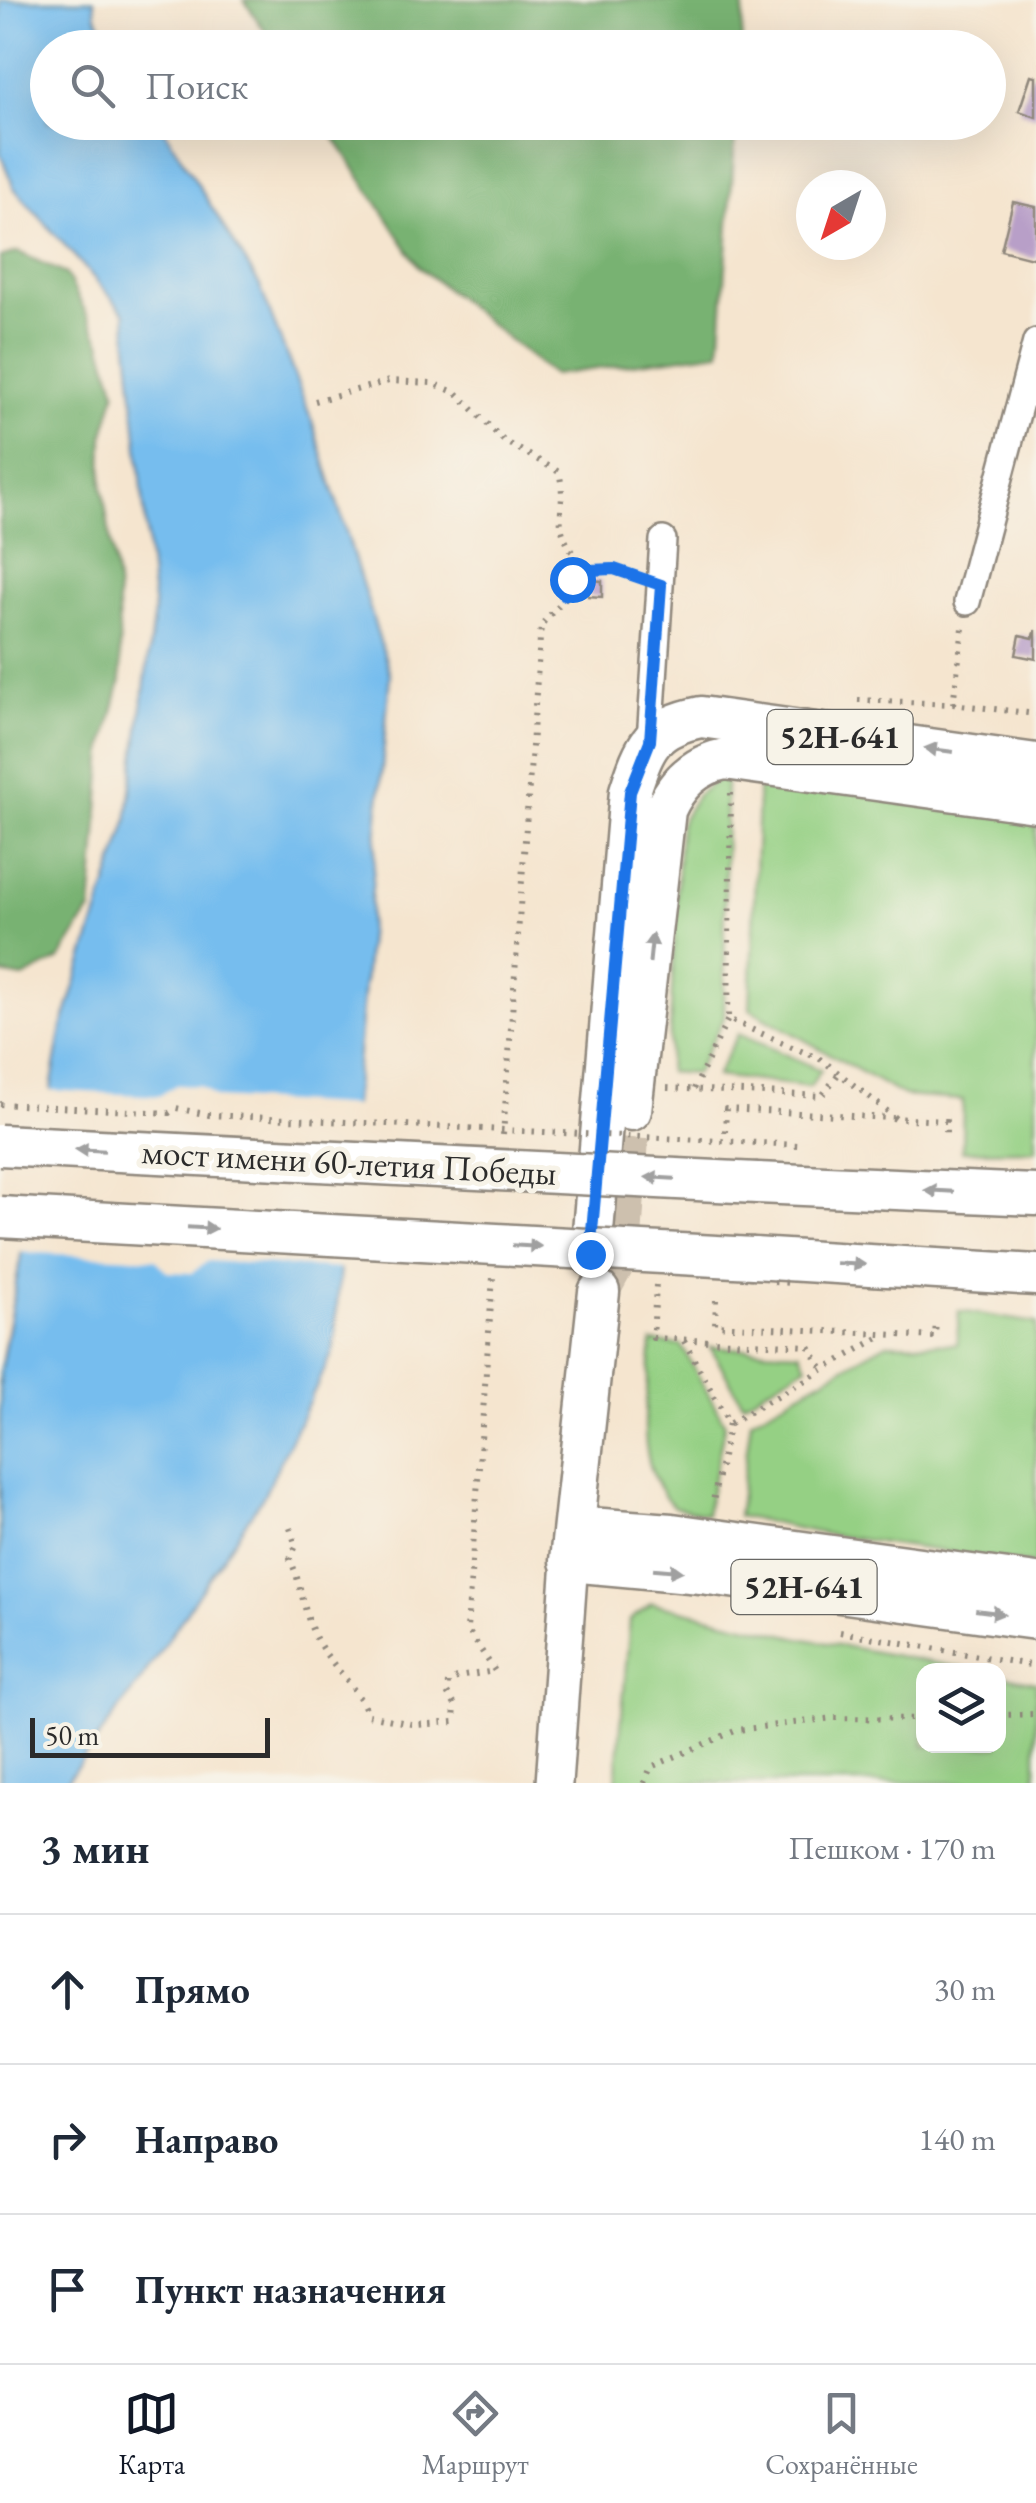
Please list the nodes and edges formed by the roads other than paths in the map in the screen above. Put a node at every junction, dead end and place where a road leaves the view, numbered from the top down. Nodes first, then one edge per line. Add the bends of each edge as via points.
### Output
1 (1036, 342) edge
2 (664, 540) dead end
3 (967, 602) road end
4 (650, 741) junction
5 (1036, 764) edge
6 (1036, 802) edge
7 (631, 1110) tunnel mouth
8 (0, 1145) edge
9 (1036, 1195) edge
10 (0, 1217) edge
11 (1036, 1275) edge
12 (573, 1544) junction
13 (1036, 1584) edge
14 (1036, 1619) edge
15 (554, 1783) edge

1 - 3 street
2 - 4 street
5 -> 4 main road, 52Н-641 via 701,718 672,723
4 - 12 main road via 630,792
7 -> 6 main road, 52Н-641 via 664,810 690,774 725,759
9 -> 8 main road, мост имени 60-летия Победы, bridge
10 -> 11 main road, мост имени 60-летия Победы, bridge
12 - 13 main road, 52Н-641 via 672,1534
12 -> 14 main road, 52Н-641 via 701,1573
12 - 15 main road

